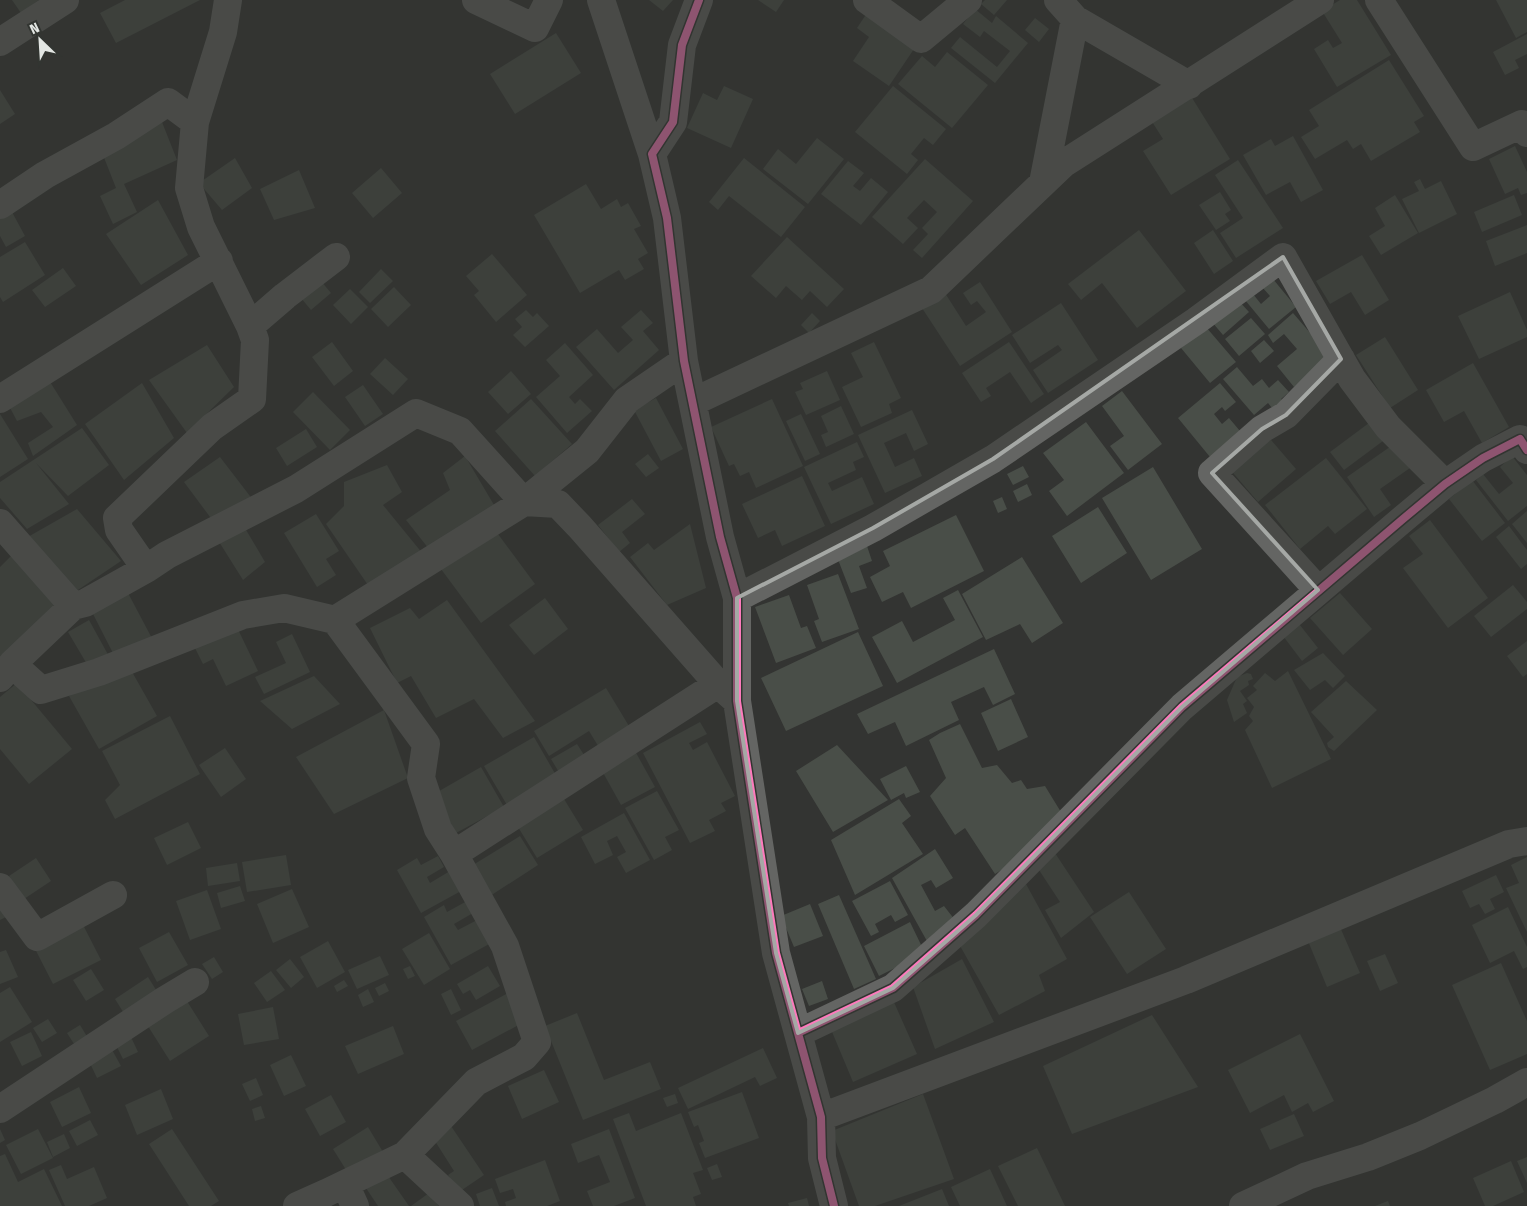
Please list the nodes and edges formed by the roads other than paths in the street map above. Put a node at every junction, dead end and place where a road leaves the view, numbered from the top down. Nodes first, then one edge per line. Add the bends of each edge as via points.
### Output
1 (65, 0) edge
2 (228, 0) edge
3 (476, 0) edge
4 (549, 0) edge
5 (601, 0) edge
6 (699, 0) edge
7 (867, 0) edge
8 (968, 0) edge
9 (1320, 0) edge
10 (1379, 0) edge
11 (1067, 10) edge
12 (0, 42) edge
13 (1189, 85) junction
14 (195, 122) junction
15 (1527, 133) edge
16 (652, 154) junction
17 (1043, 184) junction
18 (0, 205) edge
19 (336, 257) dead end
20 (219, 261) junction
21 (250, 326) junction
22 (1340, 359) junction
23 (684, 361) junction
24 (0, 399) edge
25 (693, 402) junction
26 (1525, 441) edge
27 (1445, 484) junction
28 (524, 502) junction
29 (0, 523) edge
30 (146, 569) junction
31 (1318, 590) junction
32 (737, 598) junction
33 (72, 606) junction
34 (335, 620) junction
35 (6, 671) edge
36 (728, 693) junction
37 (1527, 841) edge
38 (454, 854) junction
39 (0, 887) edge
40 (113, 894) dead end
41 (195, 982) dead end
42 (798, 1033) junction
43 (1527, 1082) edge
44 (0, 1109) edge
45 (821, 1117) junction
46 (405, 1155) junction
47 (350, 1195) edge
48 (296, 1206) edge
49 (460, 1206) edge
50 (834, 1206) edge
51 (1243, 1206) edge

1 - 12 street
2 - 14 street via 223,32
3 - 4 street via 535,28
5 - 16 street
6 - 16 street via 682,45 673,122
7 - 8 street via 921,39
9 - 13 street
10 - 15 street via 1473,147 1522,124
11 - 13 street
11 - 17 street
13 - 17 street via 1063,164
14 - 18 street via 168,102
14 - 20 street via 189,188 200,227
16 - 23 street via 667,218
17 - 25 street via 931,290
19 - 21 street
20 - 21 street
20 - 24 street
21 - 30 street via 255,340 252,399 212,427 117,518 119,530
22 - 27 street via 1388,427
22 - 31 street via 1286,415 1262,429 1212,474
22 - 32 street via 1283,257 1196,321 992,459 873,528
23 - 25 street
23 - 28 street via 627,400 587,451
25 - 32 street via 720,537
26 - 27 street via 1483,458
27 - 31 street
28 - 30 street via 460,431 416,413 296,489
28 - 34 street
28 - 36 street via 558,504
29 - 33 street
30 - 33 street via 85,603
31 - 42 street via 1182,708 976,915 893,988
32 - 36 street
33 - 35 street
34 - 35 street via 284,608 243,615 99,672 41,690
34 - 38 street via 426,744 421,778 438,829
36 - 38 street
36 - 42 street via 776,953
37 - 45 street via 1509,844 1186,980
38 - 46 street via 505,946 537,1042 524,1057 476,1082
39 - 40 street via 37,937
41 - 44 street
42 - 45 street
43 - 51 street via 1420,1136 1308,1176
45 - 50 street via 822,1158
46 - 47 street
46 - 49 street
47 - 48 street

